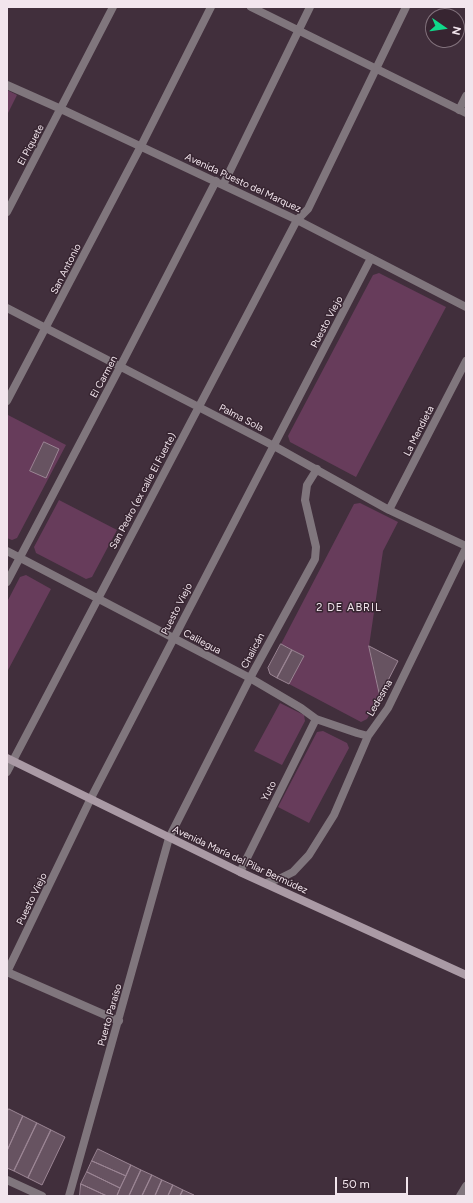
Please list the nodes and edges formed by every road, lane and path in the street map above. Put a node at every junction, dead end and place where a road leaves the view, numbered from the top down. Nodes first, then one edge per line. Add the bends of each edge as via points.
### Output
1 (113, 7) edge
2 (211, 7) edge
3 (251, 7) edge
4 (310, 7) edge
5 (406, 7) edge
6 (298, 30) junction
7 (376, 69) junction
8 (7, 85) edge
9 (466, 96) edge
10 (61, 109) junction
11 (463, 112) edge
12 (141, 146) junction
13 (219, 183) junction
14 (7, 212) edge
15 (297, 220) junction
16 (371, 258) junction
17 (466, 307) edge
18 (7, 308) edge
19 (46, 328) junction
20 (466, 361) edge
21 (120, 367) junction
22 (7, 401) edge
23 (199, 408) junction
24 (274, 446) junction
25 (317, 469) junction
26 (389, 510) junction
27 (466, 547) edge
28 (7, 551) edge
29 (20, 557) junction
30 (7, 582) edge
31 (98, 598) junction
32 (173, 638) junction
33 (250, 678) junction
34 (316, 719) junction
35 (368, 736) junction
36 (10, 760) edge
37 (7, 772) edge
38 (91, 798) junction
39 (169, 838) junction
40 (240, 872) junction
41 (266, 883) junction
42 (7, 972) edge
43 (466, 975) edge
44 (119, 1022) junction
45 (7, 1180) edge
46 (466, 1186) edge
47 (42, 1196) edge
48 (70, 1196) edge
49 (460, 1196) edge

1 - 10 street, El Piquete
2 - 12 street, San Antonio
3 - 6 street
4 - 6 street, El Carmen
5 - 7 street, San Pedro (ex calle El Fuerte)
6 - 7 street
6 - 13 street, El Carmen
7 - 11 street
7 - 15 street, San Pedro (ex calle El Fuerte) via 308,209
8 - 10 street, Avenida Puesto del Marquez
9 - 11 street
10 - 12 street, Avenida Puesto del Marquez
10 - 14 street, El Piquete
12 - 13 street, Avenida Puesto del Marquez
12 - 19 street, San Antonio
13 - 15 street, Avenida Puesto del Marquez
13 - 21 street, El Carmen
15 - 16 street, Avenida Puesto del Marquez
15 - 23 street, San Pedro (ex calle El Fuerte)
16 - 17 street, Avenida Puesto del Marquez
16 - 24 street, Puesto Viejo
18 - 19 street, Palma Sola
19 - 21 street, Palma Sola
19 - 22 street, San Antonio
20 - 26 street, La Mendieta
21 - 23 street, Palma Sola
21 - 29 street, El Carmen
23 - 24 street, Palma Sola
23 - 31 street, San Pedro (ex calle El Fuerte)
24 - 25 street, Palma Sola
24 - 32 street, Puesto Viejo
25 - 26 street, Palma Sola
25 - 33 street, Chalicán via 307,484 305,500 316,547 315,559
26 - 27 street, Palma Sola
27 - 35 street, Ledesma via 388,708
28 - 29 street, Calilegua
29 - 30 street, El Carmen
29 - 31 street, Calilegua
31 - 32 street, Calilegua
31 - 36 street, San Pedro (ex calle El Fuerte)
32 - 33 street, Calilegua
32 - 38 street, Puesto Viejo
33 - 34 street, Calilegua
33 - 39 street, Chalicán
34 - 35 street, Calilegua
34 - 40 street, Yuto
35 - 41 street, Ledesma via 334,815 309,856 293,872
36 - 37 street, San Pedro (ex calle El Fuerte)
36 - 38 street, Avenida María del Pilar Bermúdez
38 - 39 street, Avenida María del Pilar Bermúdez
38 - 42 street, Puesto Viejo
39 - 40 street, Avenida María del Pilar Bermúdez
39 - 44 street, Puerto Paraíso
40 - 41 street, Avenida María del Pilar Bermúdez
41 - 43 street, Avenida María del Pilar Bermúdez
42 - 44 street
44 - 48 street, Puerto Paraíso
45 - 47 street
46 - 49 street

